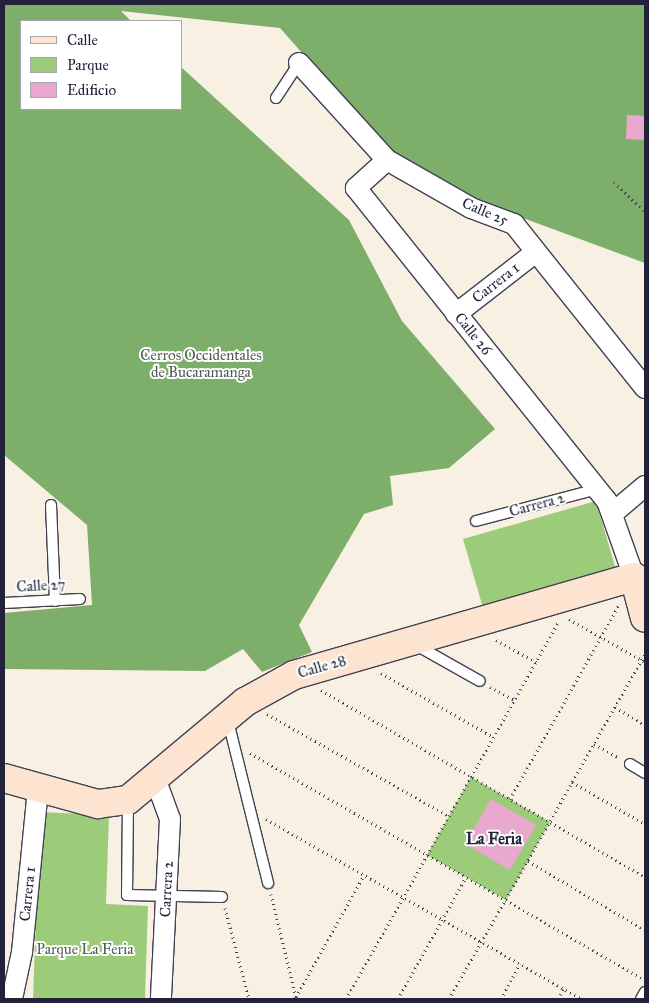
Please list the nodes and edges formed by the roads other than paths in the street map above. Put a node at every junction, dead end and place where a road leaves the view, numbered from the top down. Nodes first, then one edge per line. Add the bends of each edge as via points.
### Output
1 (299, 62) joint
2 (276, 98) dead end
3 (387, 160) junction
4 (536, 252) junction
5 (456, 314) junction
6 (645, 388) edge
7 (645, 486) edge
8 (597, 489) junction
9 (51, 505) dead end
10 (613, 513) junction
11 (476, 522) dead end
12 (634, 577) junction
13 (80, 599) dead end
14 (55, 600) junction
15 (4, 603) edge
16 (645, 618) edge
17 (410, 642) junction
18 (480, 681) road end
19 (236, 709) junction
20 (630, 764) road end
21 (645, 773) edge
22 (4, 778) edge
23 (156, 781) junction
24 (38, 788) junction
25 (128, 800) junction
26 (268, 884) road end
27 (166, 896) junction
28 (222, 897) road end
29 (645, 992) edge
30 (12, 999) edge
31 (161, 999) edge
32 (641, 999) edge

1 - 2 lane
1 - 3 street, Calle 25
3 - 4 street, Calle 25 via 471,208 514,224
3 - 5 street, Calle 26 via 356,188
4 - 5 street, Carrera 1
4 - 6 street, Calle 25
5 - 8 street, Calle 26
7 - 10 street
8 - 10 street, Calle 26
8 - 11 lane, Carrera 2
9 - 14 lane
10 - 12 street
12 - 16 street
12 - 17 street, Calle 28
13 - 14 lane, Calle 27
14 - 15 lane, Calle 27
17 - 18 lane
17 - 19 street, Calle 28 via 294,675
19 - 23 street, Calle 28
19 - 26 lane via 234,744
20 - 21 lane
22 - 24 street, Calle 28
23 - 25 street, Calle 28
23 - 27 street, Carrera 2 via 170,819
24 - 25 street, Calle 28 via 98,804
24 - 30 street, Carrera 1 via 22,952
25 - 27 lane via 126,895
27 - 28 lane
27 - 31 street, Carrera 2
29 - 32 lane

